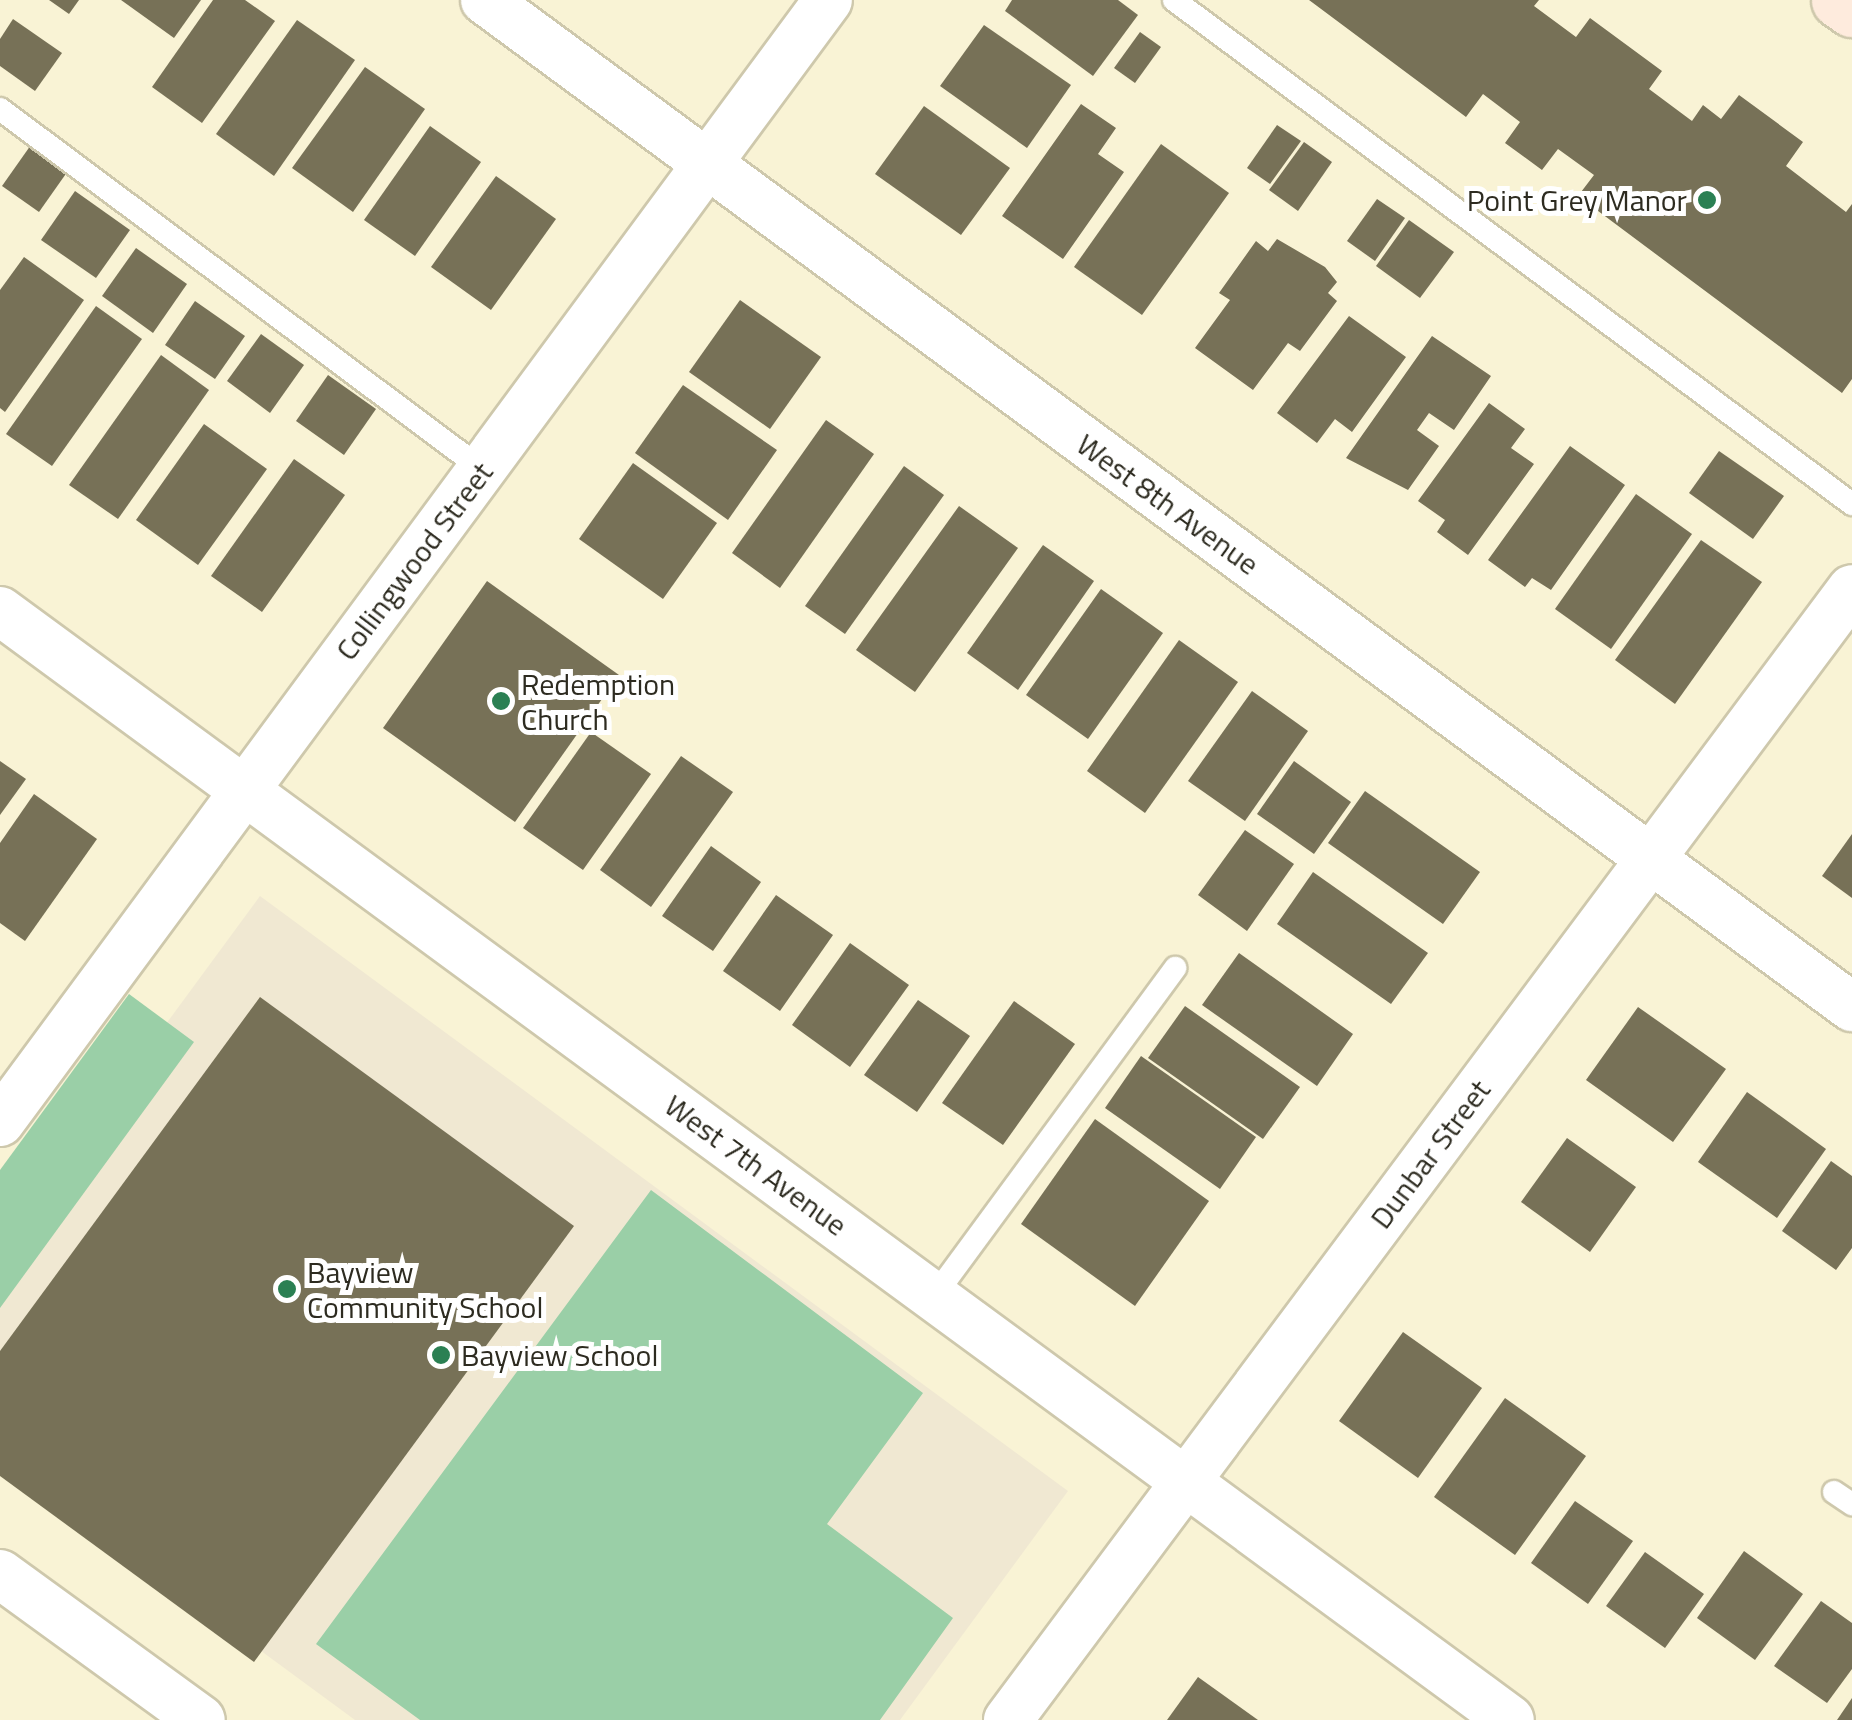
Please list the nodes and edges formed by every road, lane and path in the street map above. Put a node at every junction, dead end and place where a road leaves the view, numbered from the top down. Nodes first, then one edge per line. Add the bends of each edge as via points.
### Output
1 (485, 0) edge
2 (828, 0) edge
3 (1174, 0) edge
4 (1840, 0) edge
5 (1852, 9) edge
6 (0, 109) edge
7 (707, 163) junction
8 (482, 469) junction
9 (1852, 504) edge
10 (1852, 589) edge
11 (0, 612) edge
12 (244, 791) junction
13 (1650, 859) junction
14 (1175, 968) dead end
15 (1852, 1007) edge
16 (4, 1106) edge
17 (935, 1295) junction
18 (1186, 1479) junction
19 (0, 1574) edge
20 (201, 1720) edge
21 (1008, 1720) edge
22 (1510, 1720) edge

1 - 7 street, West 8th Avenue
2 - 7 street, Collingwood Street
3 - 9 lane
4 - 5 main road
6 - 8 lane
7 - 8 street, Collingwood Street
7 - 13 street, West 8th Avenue
8 - 12 street, Collingwood Street
10 - 13 street, Dunbar Street
11 - 12 street, West 7th Avenue
12 - 16 street, Collingwood Street
12 - 17 street, West 7th Avenue
13 - 15 street, West 8th Avenue
13 - 18 street, Dunbar Street
14 - 17 lane
17 - 18 street, West 7th Avenue
18 - 21 street, Dunbar Street
18 - 22 street, West 7th Avenue
19 - 20 street

